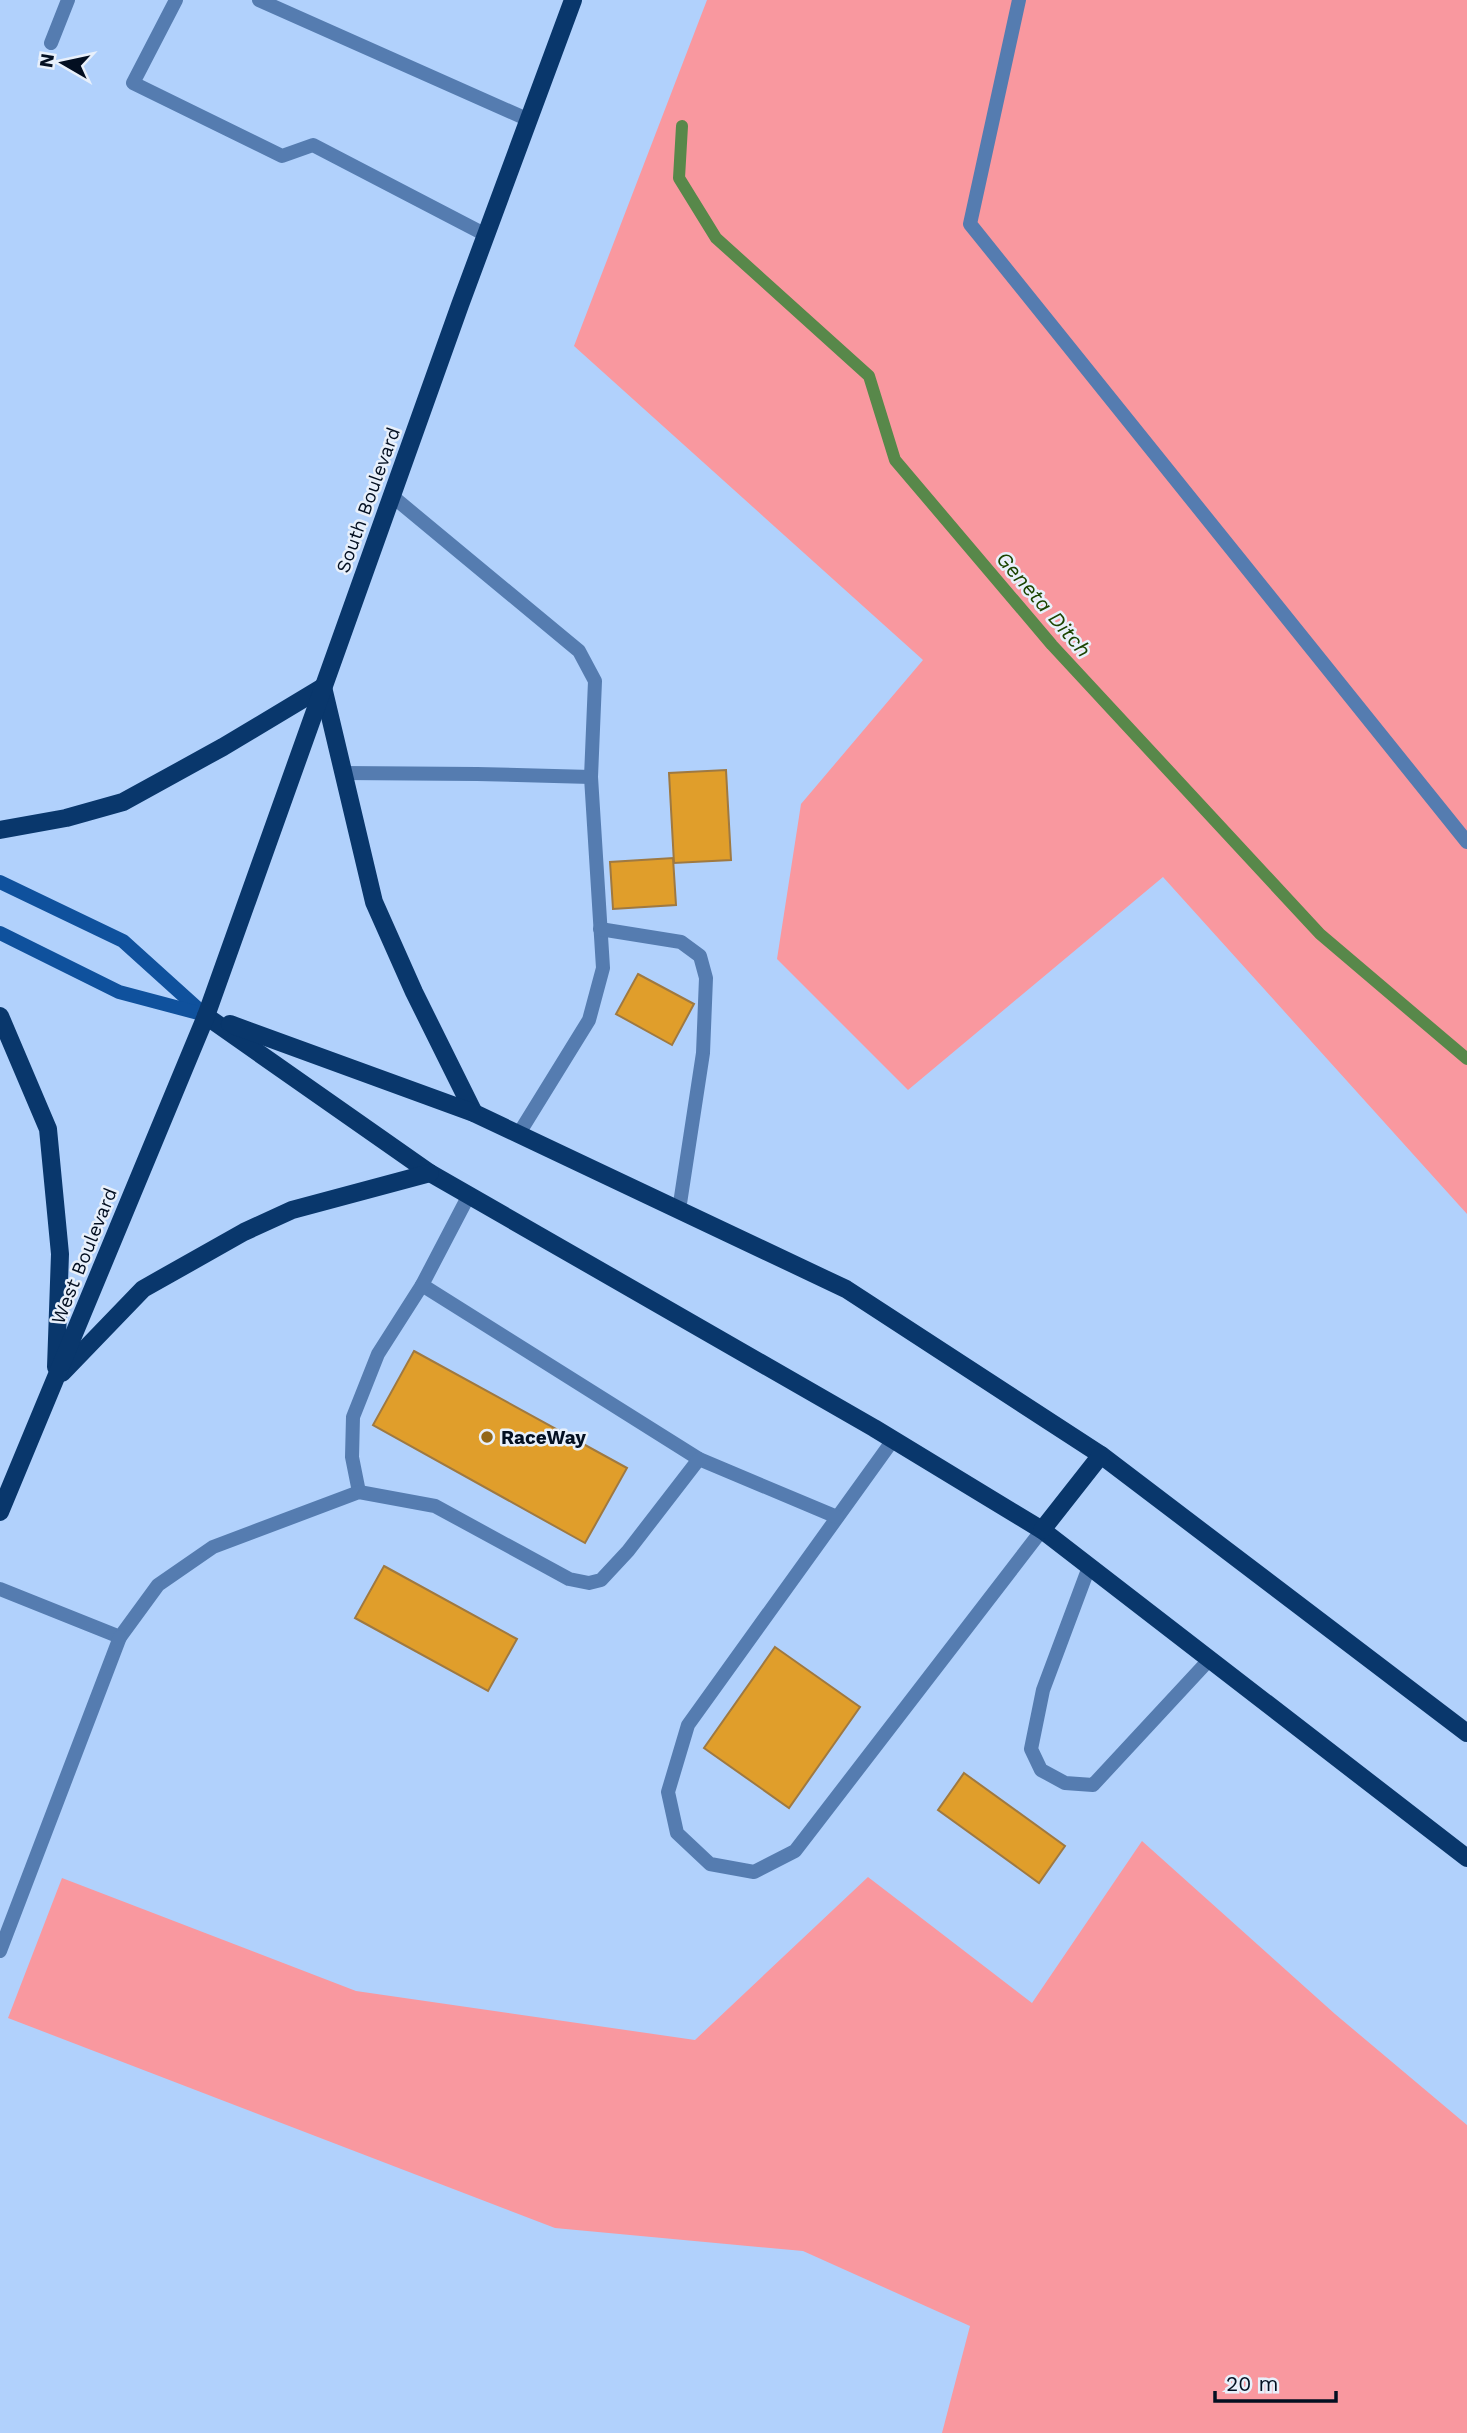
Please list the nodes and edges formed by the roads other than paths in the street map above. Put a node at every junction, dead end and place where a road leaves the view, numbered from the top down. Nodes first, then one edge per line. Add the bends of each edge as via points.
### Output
1 (68, 0) edge
2 (176, 0) edge
3 (259, 0) edge
4 (573, 0) edge
5 (1019, 0) edge
6 (51, 43) dead end
7 (529, 120) junction
8 (486, 235) junction
9 (392, 496) junction
10 (323, 687) junction
11 (343, 773) junction
12 (591, 777) junction
13 (0, 830) edge
14 (1467, 842) edge
15 (0, 882) edge
16 (600, 929) junction
17 (0, 933) edge
18 (0, 1016) edge
19 (206, 1016) junction
20 (474, 1113) junction
21 (518, 1135) junction
22 (430, 1173) junction
23 (469, 1195) junction
24 (679, 1210) junction
25 (422, 1285) junction
26 (55, 1381) junction
27 (893, 1440) junction
28 (1101, 1455) junction
29 (699, 1460) junction
30 (359, 1492) junction
31 (0, 1513) edge
32 (837, 1517) junction
33 (1042, 1530) junction
34 (1089, 1567) junction
35 (0, 1589) edge
36 (120, 1637) junction
37 (1209, 1660) junction
38 (1467, 1734) edge
39 (1467, 1858) edge
40 (0, 1951) edge

1 - 6 lane
2 - 8 lane via 134,83 282,156 313,145
3 - 7 lane
4 - 7 main road, South Boulevard
5 - 14 lane via 970,224
7 - 8 main road, South Boulevard
8 - 9 main road, South Boulevard
9 - 10 main road, South Boulevard
9 - 12 lane via 579,651 595,681
10 - 11 main road
10 - 13 main road via 123,802
10 - 19 main road, South Boulevard
11 - 12 lane
11 - 20 main road via 374,902
12 - 16 lane
15 - 19 main road via 123,941
16 - 21 lane via 603,968 589,1020
16 - 24 lane via 681,942 700,956 706,978 703,1053
17 - 19 main road via 119,992
18 - 26 main road via 48,1129 61,1254
19 - 20 main road
19 - 22 main road
19 - 26 main road, West Boulevard
20 - 21 main road
21 - 24 main road
22 - 23 main road
22 - 26 main road via 292,1210 244,1232 143,1289
23 - 25 lane
23 - 27 main road
24 - 28 main road via 846,1289
25 - 29 lane
25 - 30 lane via 378,1354 353,1417 352,1457
26 - 31 main road, West Boulevard
27 - 32 lane
27 - 33 main road
28 - 33 main road
28 - 38 main road
29 - 30 lane via 628,1550 601,1580 589,1583 569,1579 435,1506
29 - 32 lane
30 - 36 lane via 212,1547 158,1585
32 - 33 lane via 688,1725 668,1791 677,1833 710,1864 754,1872 795,1851
33 - 34 main road
34 - 37 main road
34 - 37 lane via 1043,1690 1031,1749 1041,1770 1065,1783 1093,1785
35 - 36 lane
36 - 40 lane
37 - 39 main road

